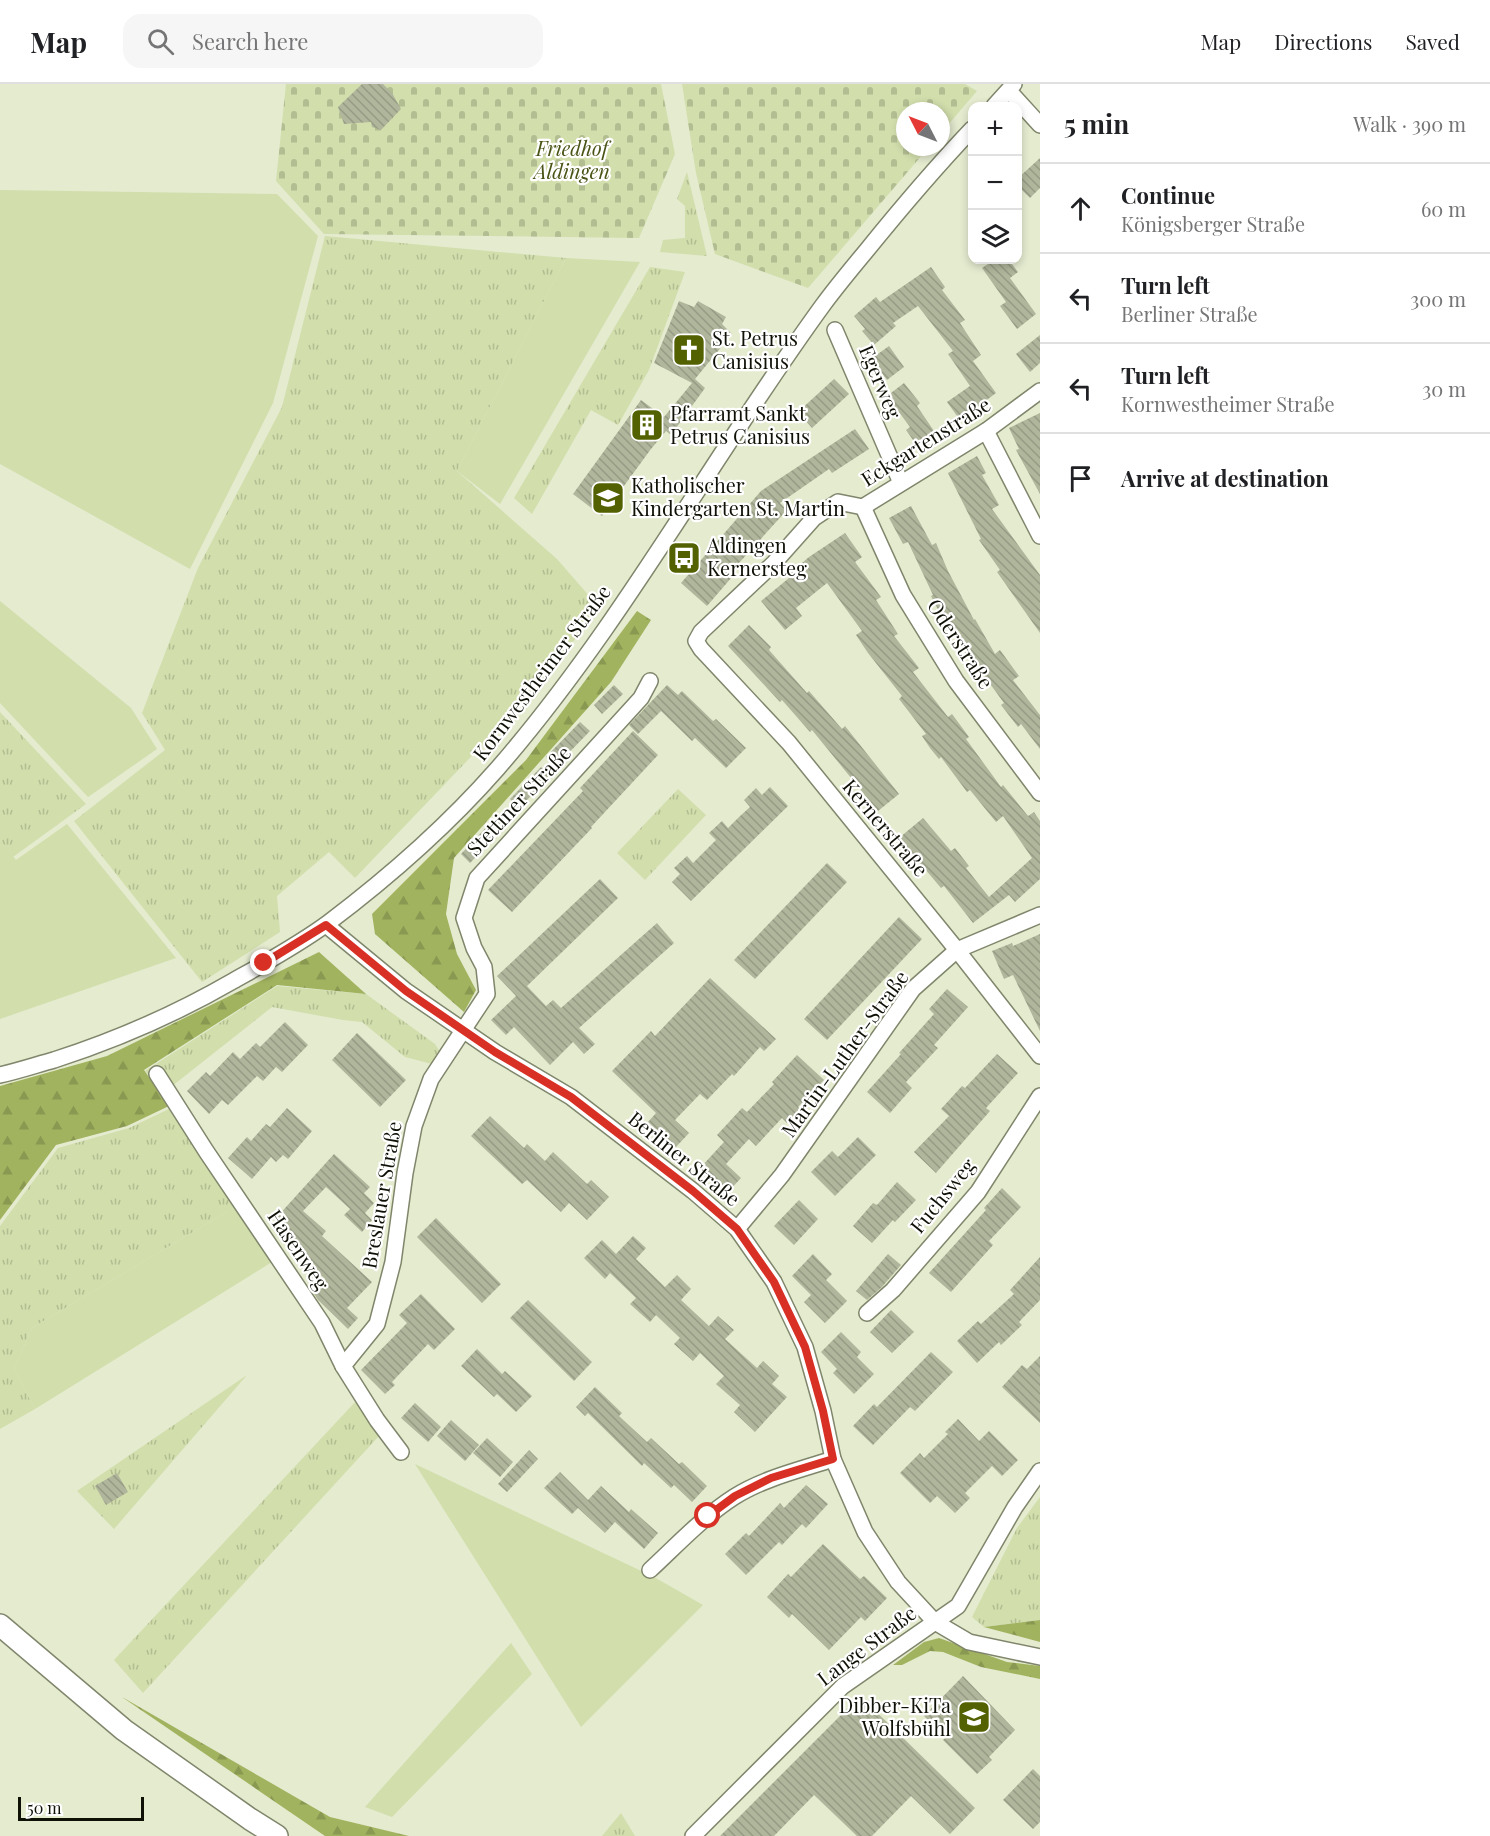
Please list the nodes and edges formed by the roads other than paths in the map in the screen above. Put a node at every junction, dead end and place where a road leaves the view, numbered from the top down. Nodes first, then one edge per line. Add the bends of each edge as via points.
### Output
1 (1012, 87) edge
2 (998, 102) edge
3 (1040, 125) edge
4 (968, 133) edge
5 (835, 330) dead end
6 (1040, 391) edge
7 (986, 431) junction
8 (901, 483) junction
9 (863, 507) junction
10 (1040, 536) edge
11 (701, 632) joint
12 (650, 681) dead end
13 (1040, 793) edge
14 (1040, 915) edge
15 (326, 925) junction
16 (957, 950) junction
17 (464, 1030) junction
18 (1040, 1056) edge
19 (157, 1074) dead end
20 (0, 1075) edge
21 (1040, 1096) edge
22 (737, 1229) junction
23 (867, 1313) dead end
24 (343, 1365) junction
25 (400, 1452) dead end
26 (833, 1459) junction
27 (1040, 1471) edge
28 (650, 1570) dead end
29 (935, 1622) junction
30 (0, 1625) edge
31 (1040, 1657) edge
32 (278, 1836) edge
33 (693, 1836) edge

1 - 2 street
1 - 3 street
4 - 15 street, Kornwestheimer Straße via 826,300 621,607 498,768 442,826
5 - 8 street, Egerweg
6 - 7 street, Eckgartenstraße
7 - 8 street, Eckgartenstraße
7 - 10 street
8 - 9 street, Eckgartenstraße
9 - 11 street, Eckgartenstraße via 838,502 814,518 774,563
9 - 13 street, Oderstraße via 903,595 956,681
11 - 16 street, Kernerstraße via 696,641 701,649 789,743
12 - 17 street, Stettiner Straße via 641,698 477,878 464,918 484,967 487,994
14 - 16 street, Martin-Luther-Straße
15 - 17 street, Berliner Straße via 406,991
15 - 20 street, Kornwestheimer Straße via 201,999 142,1027
16 - 18 street, Kernerstraße
16 - 22 street, Martin-Luther-Straße via 913,989 788,1167
17 - 22 street, Berliner Straße via 571,1097
17 - 24 street, Breslauer Straße via 431,1079 414,1126 393,1262 377,1324
19 - 24 street, Hasenweg via 322,1323
21 - 23 street, Fuchsweg via 978,1192 893,1290
22 - 26 street, Berliner Straße via 774,1282 805,1347
24 - 25 street, Hasenweg
26 - 28 street via 771,1478 735,1496
26 - 29 street, Berliner Straße via 865,1532 898,1582
27 - 29 street, Lange Straße via 958,1606
29 - 31 street, Berliner Straße via 969,1642
29 - 33 street, Lange Straße via 843,1686
30 - 32 main road via 124,1730

